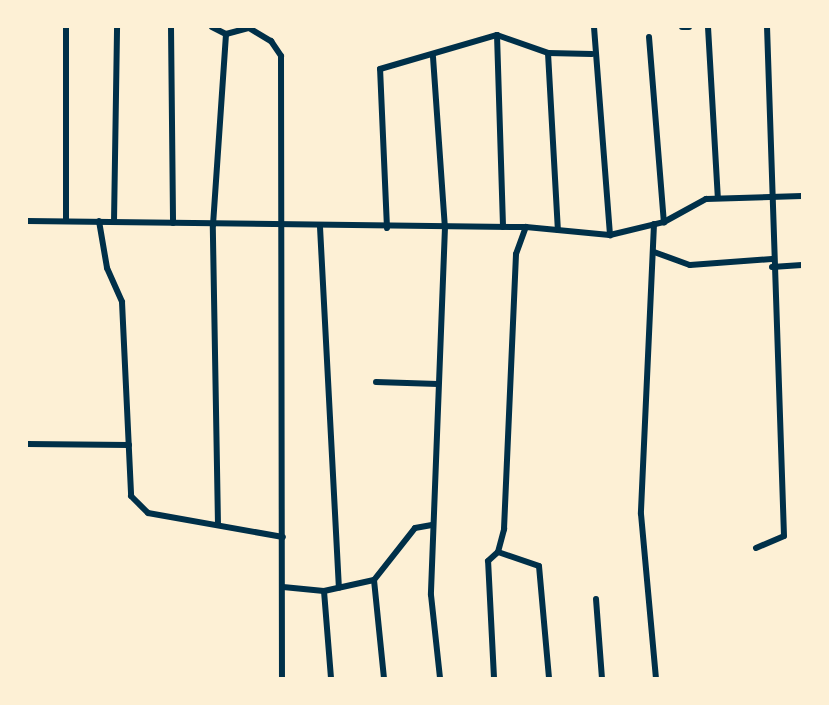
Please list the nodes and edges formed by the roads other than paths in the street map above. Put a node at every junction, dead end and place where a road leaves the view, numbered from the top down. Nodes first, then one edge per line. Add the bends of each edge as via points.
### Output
1 (66, 27) edge
2 (117, 27) edge
3 (171, 27) edge
4 (212, 27) edge
5 (594, 27) edge
6 (682, 27) edge
7 (689, 27) edge
8 (708, 27) edge
9 (767, 27) edge
10 (226, 34) junction
11 (498, 35) junction
12 (649, 37) dead end
13 (548, 53) junction
14 (592, 54) junction
15 (433, 57) junction
16 (802, 196) edge
17 (770, 197) junction
18 (718, 198) junction
19 (27, 220) edge
20 (66, 221) junction
21 (99, 221) junction
22 (114, 222) junction
23 (664, 222) junction
24 (172, 224) junction
25 (654, 224) junction
26 (213, 225) junction
27 (279, 226) junction
28 (320, 227) junction
29 (446, 227) junction
30 (503, 227) junction
31 (526, 227) junction
32 (387, 228) junction
33 (558, 230) junction
34 (610, 235) junction
35 (654, 252) junction
36 (772, 259) junction
37 (802, 265) edge
38 (772, 267) junction
39 (376, 382) dead end
40 (438, 384) junction
41 (27, 444) edge
42 (129, 445) junction
43 (218, 525) junction
44 (432, 525) junction
45 (283, 537) junction
46 (756, 548) dead end
47 (498, 552) junction
48 (374, 580) junction
49 (283, 587) junction
50 (339, 588) junction
51 (324, 591) junction
52 (596, 599) dead end
53 (282, 678) edge
54 (331, 678) edge
55 (384, 678) edge
56 (440, 678) edge
57 (494, 678) edge
58 (549, 678) edge
59 (602, 678) edge
60 (656, 678) edge

1 - 20 street
2 - 22 street
3 - 24 street
4 - 10 street
5 - 14 street
6 - 7 street
8 - 18 street
9 - 17 street
10 - 26 street
10 - 27 street via 249,28 271,41 281,56
11 - 13 street
11 - 15 street
11 - 30 street
12 - 23 street
13 - 14 street
13 - 33 street
14 - 34 street
15 - 29 street
15 - 32 street via 380,69
16 - 17 street
17 - 18 street
17 - 36 street
18 - 23 street via 706,199
19 - 20 street
20 - 21 street
21 - 22 street
21 - 42 street via 107,268 122,302
22 - 24 street
23 - 25 street
24 - 26 street
25 - 34 street
25 - 35 street
26 - 27 street
26 - 43 street
27 - 28 street
27 - 45 street
28 - 32 street
28 - 50 street
29 - 30 street
29 - 32 street
29 - 40 street
30 - 31 street
31 - 33 street
31 - 47 street via 516,254 504,529
33 - 34 street
35 - 36 street via 701,266
35 - 60 street via 641,514
36 - 38 street
37 - 38 street
38 - 46 street via 784,536
39 - 40 street
40 - 44 street
41 - 42 street
42 - 43 street via 131,496 148,513
43 - 45 street
44 - 48 street via 415,528
44 - 56 street via 431,595
45 - 49 street
47 - 57 street via 488,561
47 - 58 street via 539,566
48 - 50 street
48 - 55 street
49 - 51 street
49 - 53 street
50 - 51 street
51 - 54 street
52 - 59 street

